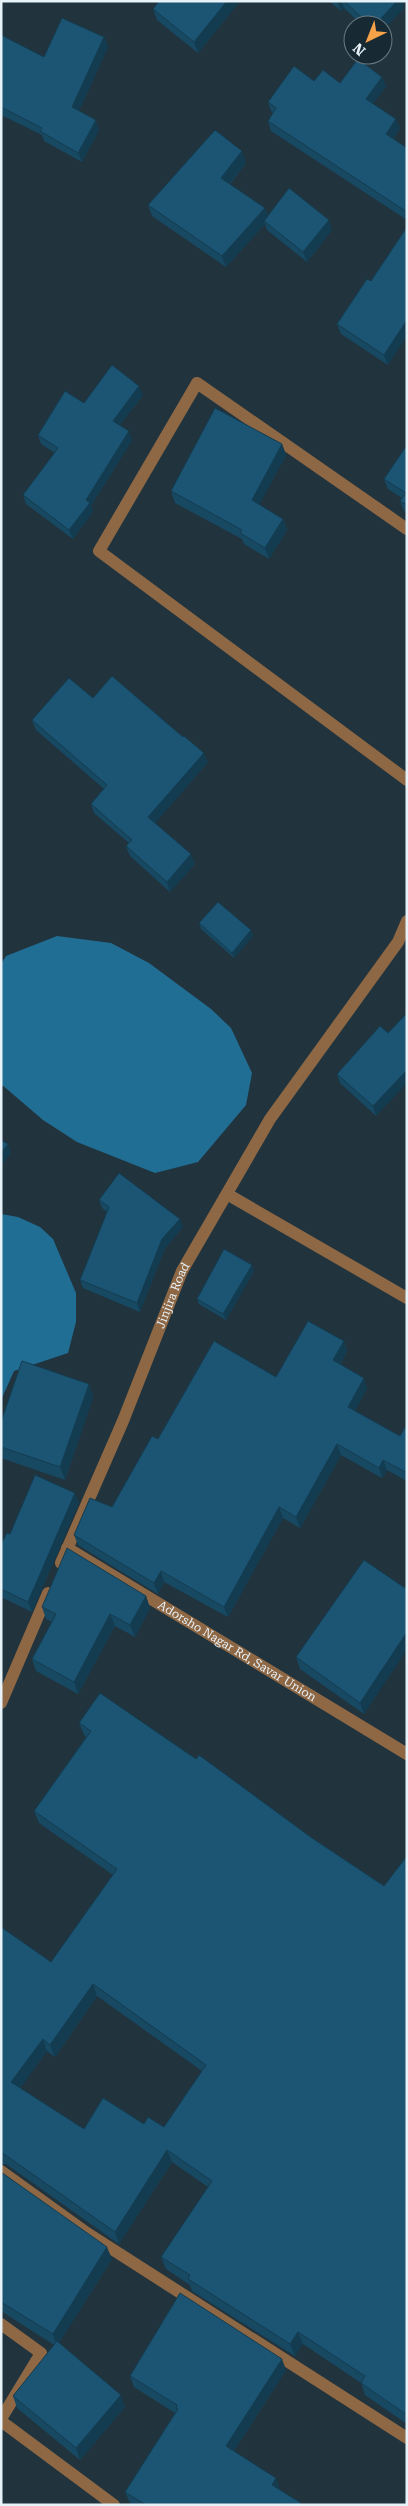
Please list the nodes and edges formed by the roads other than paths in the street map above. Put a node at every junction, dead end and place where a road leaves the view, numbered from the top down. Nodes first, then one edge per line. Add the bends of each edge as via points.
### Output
1 (407, 529) edge
2 (407, 780) edge
3 (407, 921) edge
4 (227, 1194) junction
5 (407, 1298) edge
6 (68, 1548) junction
7 (1, 1703) edge
8 (407, 1754) edge
9 (1, 2171) edge
10 (1, 2324) edge
11 (1, 2420) edge
12 (407, 2438) edge
13 (114, 2505) edge

1 - 2 street via 197,383 99,551
3 - 4 street, Jinjira Road via 398,942 270,1119
4 - 5 street
4 - 6 street, Jinjira Road via 182,1272
6 - 7 street, Jinjira Road
6 - 8 street, Adorsho Nagar Rd, Savar Union
9 - 12 street via 87,2233
10 - 11 street via 41,2353
11 - 13 street

